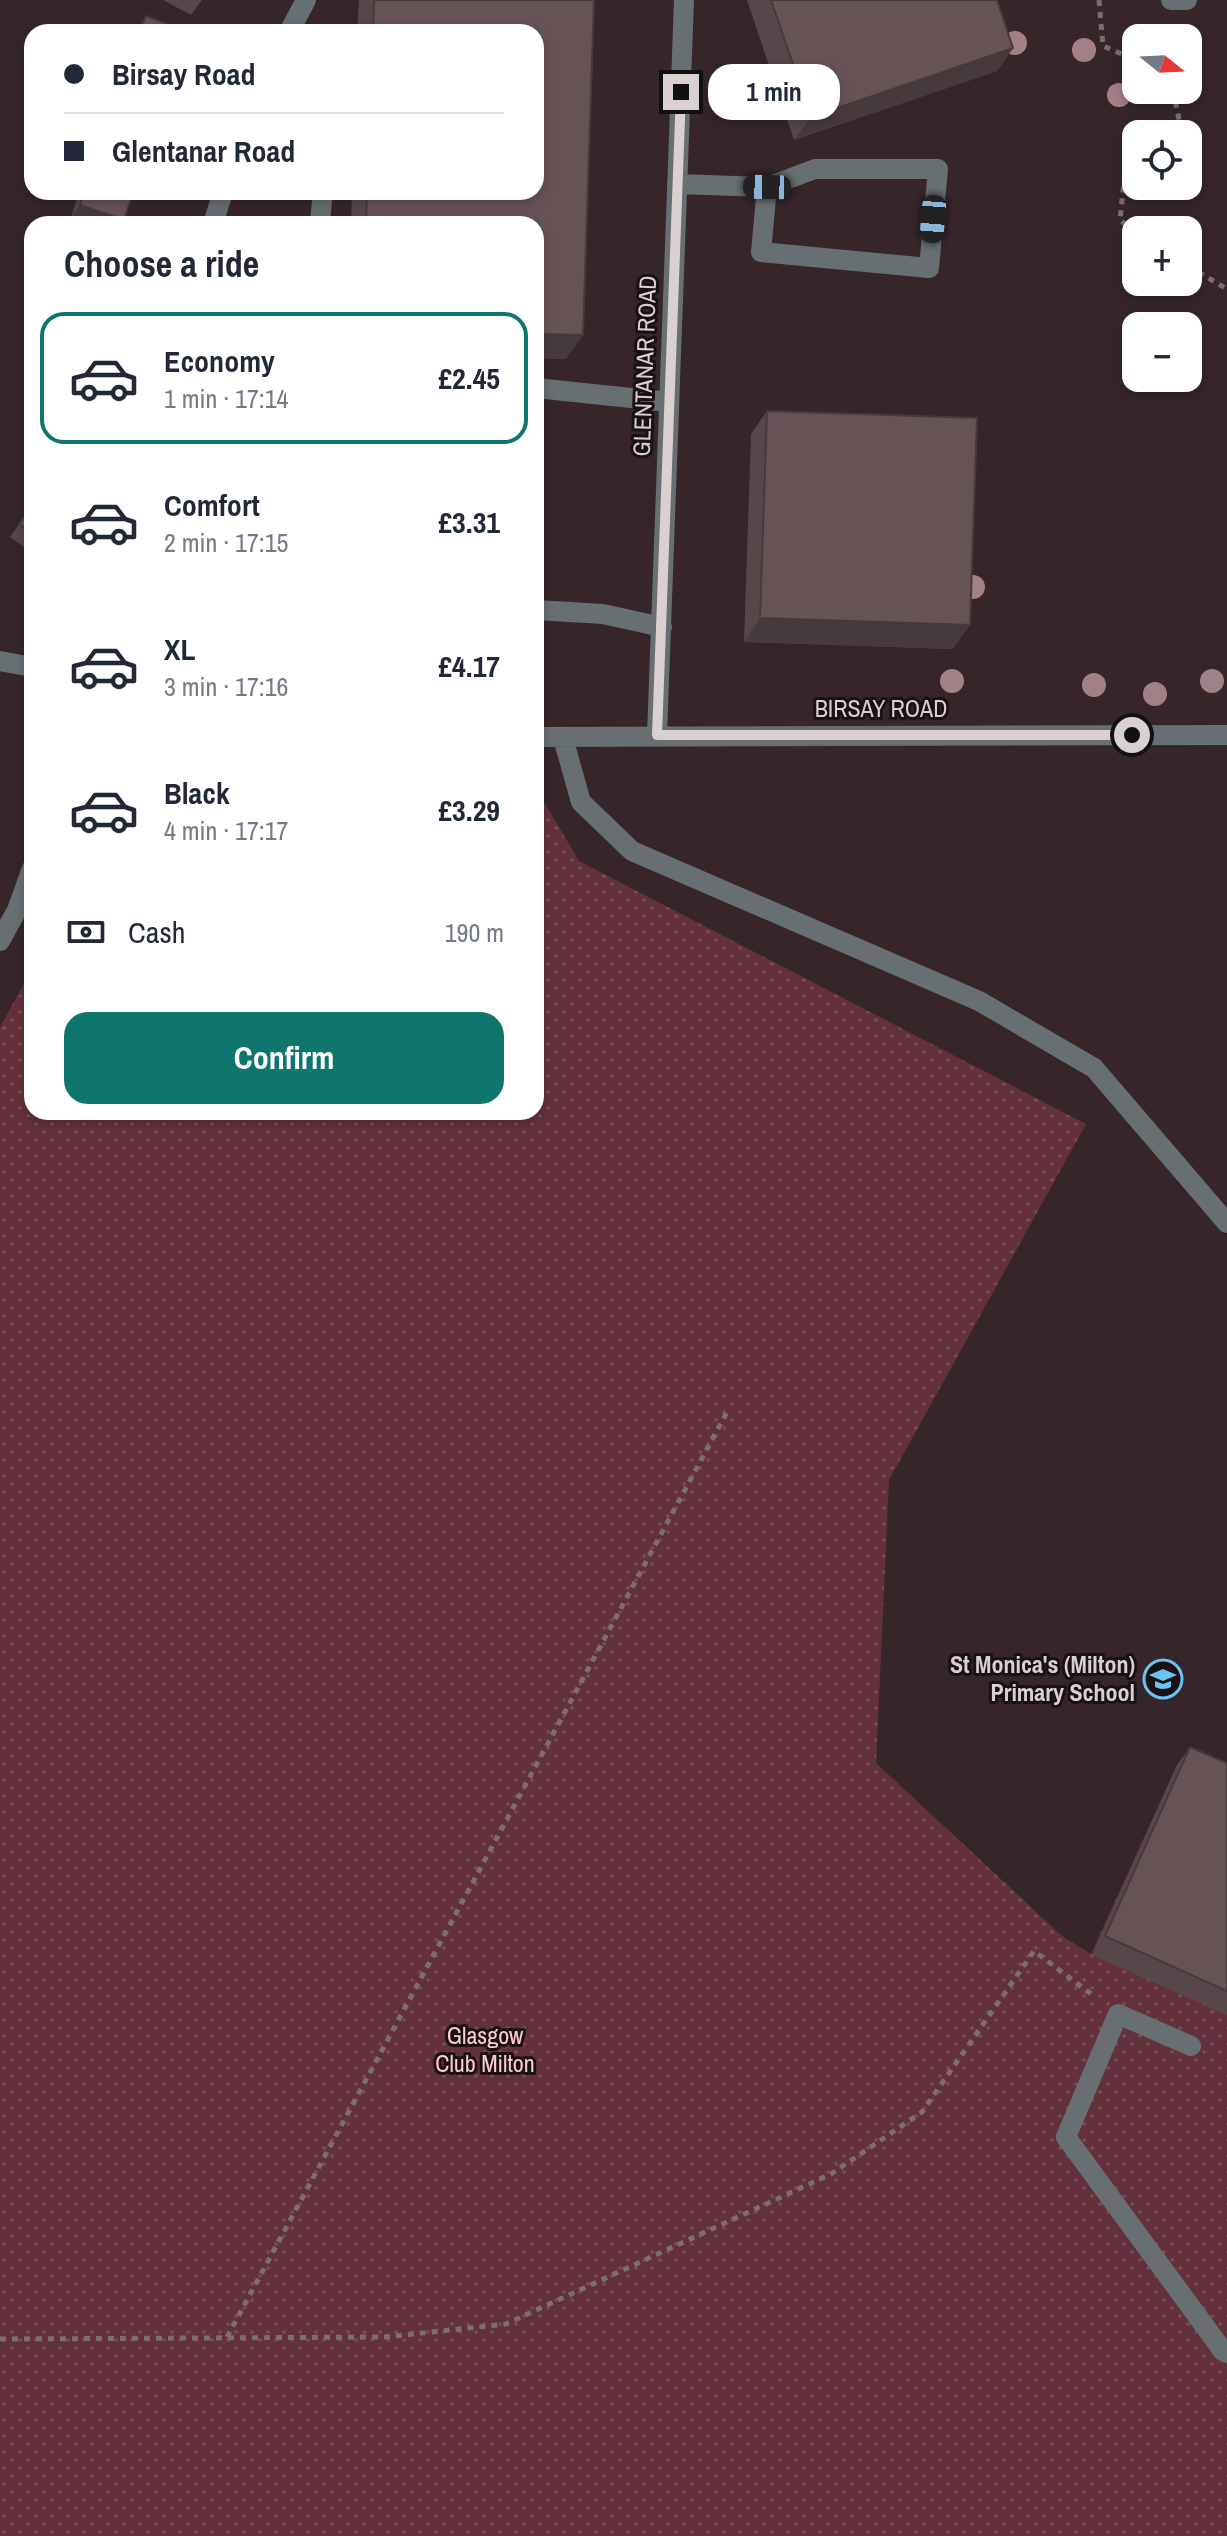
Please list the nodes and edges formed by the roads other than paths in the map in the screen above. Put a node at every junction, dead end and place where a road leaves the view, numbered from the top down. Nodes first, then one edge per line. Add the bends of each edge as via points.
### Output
1 (306, 0) edge
2 (684, 0) edge
3 (1171, 0) edge
4 (1187, 0) edge
5 (293, 24) edge
6 (677, 184) junction
7 (767, 187) junction
8 (322, 200) dead end
9 (321, 216) edge
10 (544, 389) edge
11 (669, 402) junction
12 (544, 610) edge
13 (662, 627) junction
14 (0, 661) edge
15 (24, 666) edge
16 (657, 735) junction
17 (1227, 735) edge
18 (544, 737) edge
19 (563, 738) junction
20 (24, 890) edge
21 (0, 941) edge
22 (1227, 1223) edge
23 (1191, 2046) dead end
24 (1227, 2353) edge

1 - 5 street
2 - 6 street, GLENTANAR ROAD
3 - 4 street
6 - 7 street
6 - 11 street, GLENTANAR ROAD
7 - 7 street via 815,169 938,169 929,268 761,252
8 - 9 street
10 - 11 street
11 - 13 street, GLENTANAR ROAD
12 - 13 street via 603,614
13 - 16 street, GLENTANAR ROAD
14 - 15 street
16 - 17 street, BIRSAY ROAD
16 - 19 street, BIRSAY ROAD
18 - 19 street, BIRSAY ROAD
19 - 22 street via 581,802 632,851 979,1001 1094,1068
20 - 21 street
23 - 24 street via 1118,2014 1066,2137

